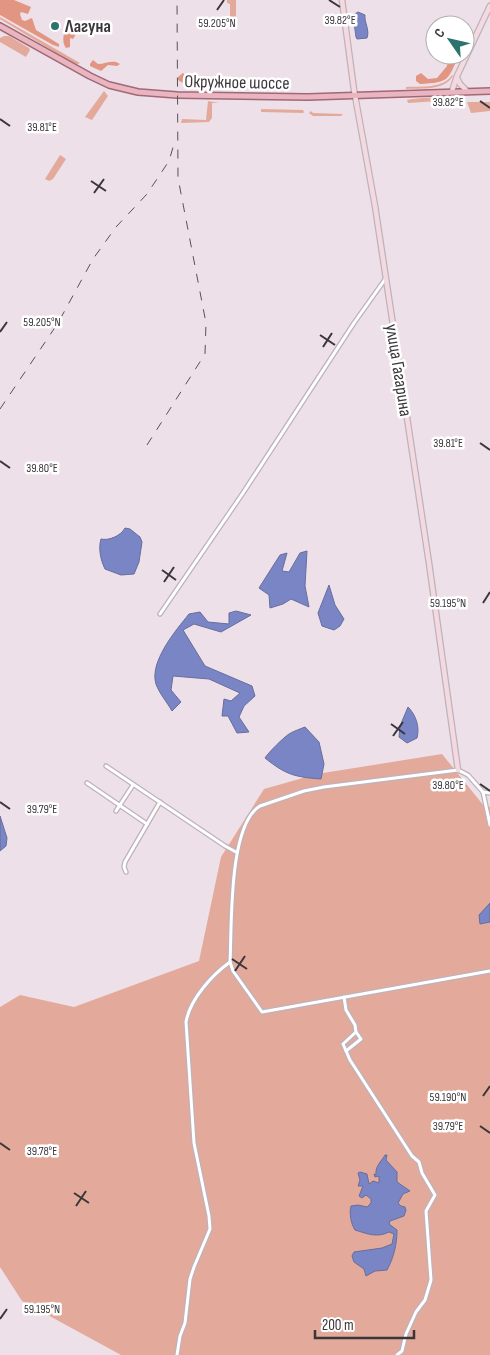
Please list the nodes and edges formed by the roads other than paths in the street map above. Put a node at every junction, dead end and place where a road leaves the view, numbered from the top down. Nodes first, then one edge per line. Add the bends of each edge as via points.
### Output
1 (342, 0) edge
2 (490, 6) edge
3 (1, 28) edge
4 (457, 76) junction
5 (452, 91) junction
6 (467, 91) junction
7 (490, 91) edge
8 (355, 97) junction
9 (386, 278) junction
10 (160, 614) dead end
11 (106, 766) dead end
12 (458, 770) junction
13 (87, 783) dead end
14 (133, 785) junction
15 (483, 792) junction
16 (490, 793) edge
17 (160, 802) junction
18 (120, 805) junction
19 (116, 811) dead end
20 (147, 824) junction
21 (490, 825) edge
22 (236, 852) junction
23 (126, 872) dead end
24 (230, 962) junction
25 (490, 971) edge
26 (344, 997) junction
27 (356, 1032) junction
28 (346, 1051) junction
29 (177, 1355) edge
30 (398, 1355) edge

1 - 8 street, улица Гагарина
2 - 4 street
3 - 8 main road, Окружное шоссе via 106,84 128,90
4 - 5 street
4 - 6 street
5 - 6 main road, Окружное шоссе
5 - 8 main road, Окружное шоссе
6 - 7 main road, Окружное шоссе
8 - 9 street, улица Гагарина
9 - 10 street
9 - 12 street, улица Гагарина
11 - 14 street
12 - 15 street via 468,775
12 - 22 street via 324,787 282,798 255,809 245,824
13 - 18 street
14 - 17 street
14 - 18 street
15 - 16 street
15 - 21 street
17 - 20 street
17 - 22 street
18 - 19 street
18 - 20 street
20 - 23 street via 124,862
22 - 24 street
24 - 26 street via 262,1012
24 - 29 street via 201,992 187,1019 194,1143 210,1229 190,1279
25 - 26 street
26 - 27 street
27 - 28 street via 343,1044
27 - 28 street via 361,1039
28 - 30 street via 412,1156 419,1162 435,1195 426,1211 430,1285

